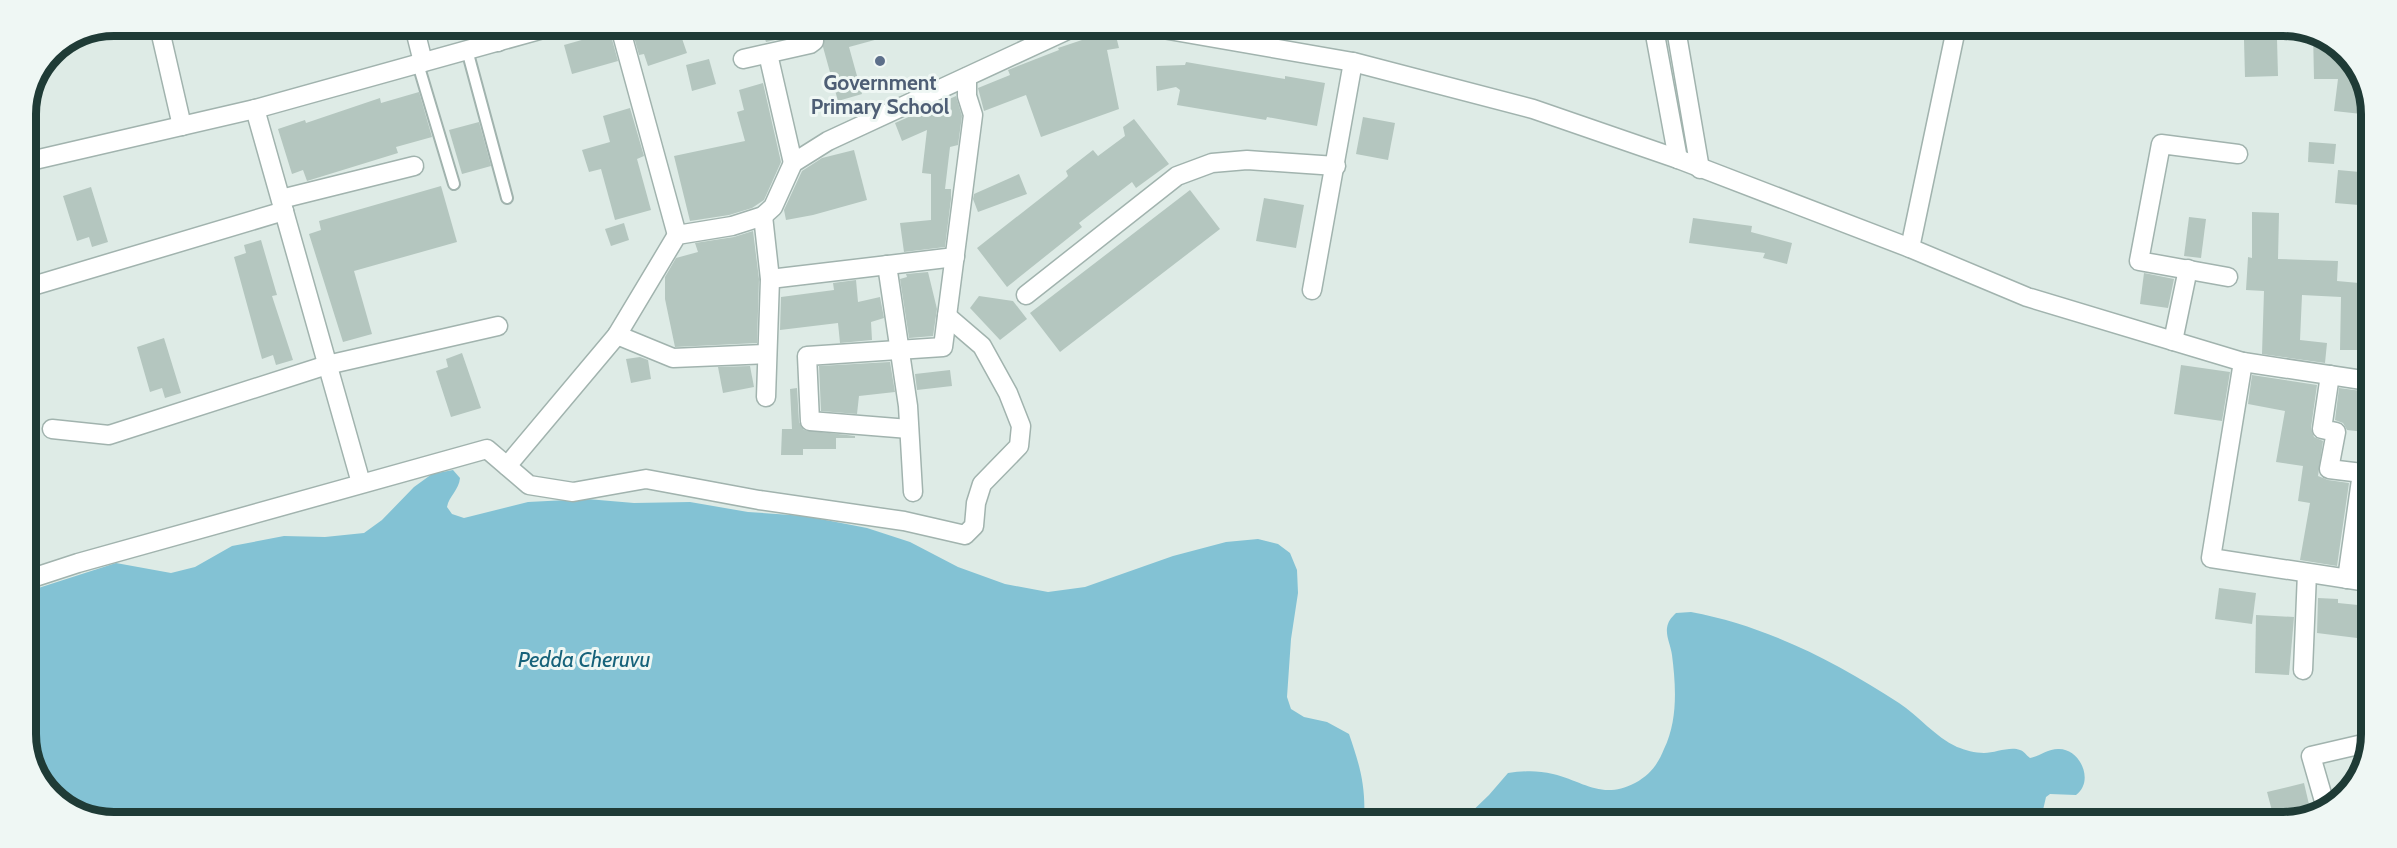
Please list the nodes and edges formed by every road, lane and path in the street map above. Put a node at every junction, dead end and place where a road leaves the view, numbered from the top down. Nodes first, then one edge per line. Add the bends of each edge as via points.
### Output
1 (161, 36) edge
2 (416, 36) edge
3 (492, 36) edge
4 (622, 36) edge
5 (815, 36) edge
6 (1055, 36) edge
7 (1203, 36) edge
8 (1655, 36) edge
9 (1677, 36) edge
10 (1955, 36) edge
11 (467, 50) junction
12 (768, 54) junction
13 (743, 59) dead end
14 (1353, 62) junction
15 (420, 63) junction
16 (967, 77) junction
17 (255, 109) junction
18 (182, 126) junction
19 (2238, 154) dead end
20 (1678, 159) junction
21 (36, 160) edge
22 (793, 163) junction
23 (414, 166) dead end
24 (1336, 166) junction
25 (1700, 169) junction
26 (454, 184) dead end
27 (507, 198) dead end
28 (282, 205) junction
29 (763, 216) junction
30 (677, 235) junction
31 (1910, 248) junction
32 (955, 257) junction
33 (887, 265) junction
34 (2188, 269) junction
35 (2228, 277) dead end
36 (770, 279) junction
37 (36, 285) edge
38 (1312, 290) dead end
39 (1026, 295) dead end
40 (947, 316) junction
41 (498, 326) dead end
42 (616, 335) junction
43 (2173, 341) junction
44 (899, 350) junction
45 (767, 354) junction
46 (2243, 362) junction
47 (327, 365) junction
48 (2330, 375) junction
49 (2361, 380) edge
50 (766, 397) dead end
51 (52, 429) dead end
52 (909, 429) junction
53 (507, 465) junction
54 (2361, 473) edge
55 (2361, 480) edge
56 (361, 483) junction
57 (913, 492) dead end
58 (2307, 573) junction
59 (36, 577) edge
60 (2347, 579) junction
61 (2361, 581) edge
62 (2303, 670) dead end
63 (2360, 745) edge
64 (2324, 801) edge

1 - 18 street
2 - 15 street
3 - 11 street
4 - 30 street
5 - 12 street via 810,44
6 - 16 street
7 - 14 street
8 - 20 street
9 - 25 street
10 - 31 street
11 - 15 street
11 - 27 lane
12 - 13 street
12 - 22 street
14 - 20 street via 1533,109
14 - 24 street
15 - 17 street
15 - 26 lane
16 - 22 street via 828,141
16 - 32 street via 973,115
17 - 18 street
17 - 28 street
18 - 21 street
19 - 34 street via 2161,144 2139,261
20 - 25 street
22 - 29 street via 773,207
23 - 28 street
24 - 38 street
24 - 39 street via 1247,160 1212,163 1178,176
25 - 31 street
28 - 37 street
28 - 47 street
29 - 30 street via 732,226
29 - 36 street
30 - 42 street
31 - 43 street via 2027,297
32 - 33 street
32 - 40 street
33 - 36 street
33 - 44 street
34 - 35 street
34 - 43 street
36 - 45 street
40 - 44 street via 943,347
40 - 53 street via 982,346 1021,426 1019,446 982,484 974,526 964,536 904,521 646,479 573,492 529,485
41 - 47 street
42 - 45 street via 673,358
42 - 53 street
43 - 46 street
44 - 52 street
44 - 52 street via 807,356 810,421
45 - 50 street
46 - 48 street
46 - 58 street via 2211,558
47 - 51 street via 110,435
47 - 56 street
48 - 49 street
48 - 54 street via 2322,429 2336,432 2330,469
52 - 57 street
53 - 56 street via 487,449
55 - 60 street
56 - 59 street
58 - 60 street
58 - 62 street
60 - 61 street
63 - 64 street via 2312,756

